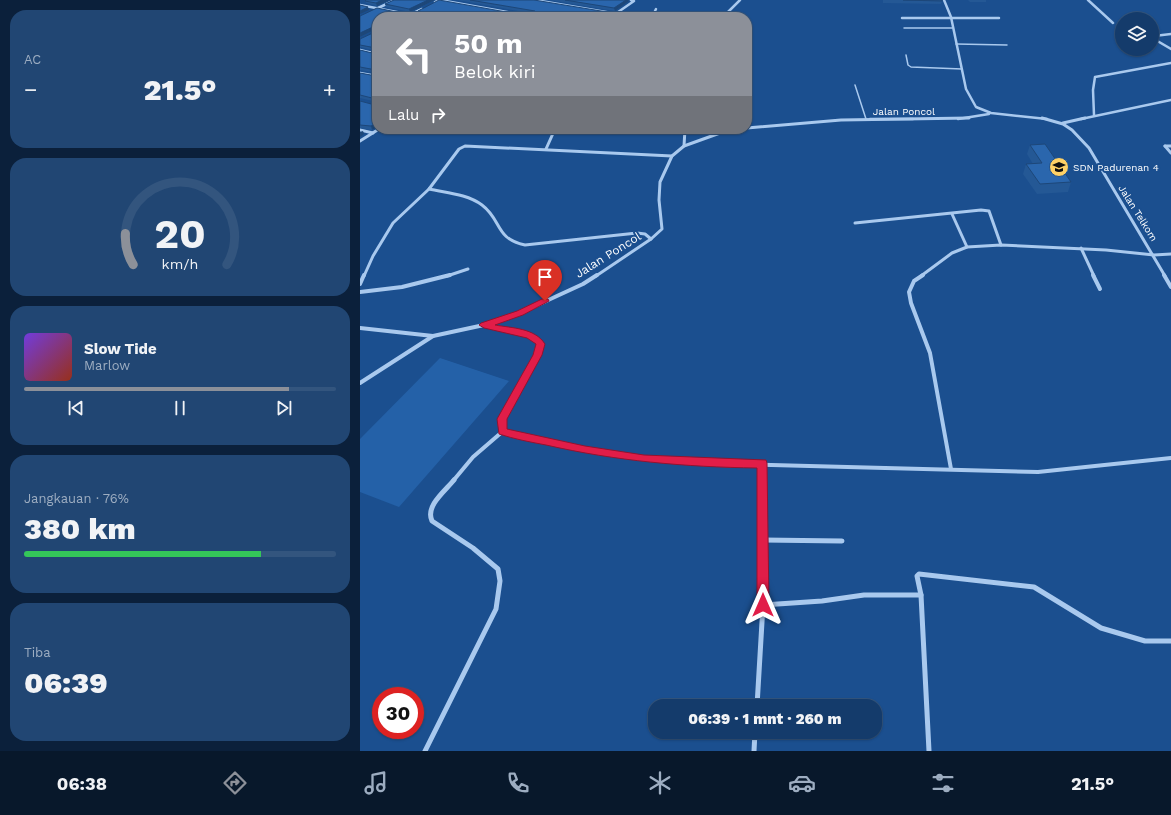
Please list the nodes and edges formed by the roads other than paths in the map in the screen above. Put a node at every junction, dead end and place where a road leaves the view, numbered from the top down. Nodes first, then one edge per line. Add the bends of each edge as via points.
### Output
1 (396, 0) edge
2 (535, 0) edge
3 (631, 0) edge
4 (740, 0) edge
5 (944, 0) edge
6 (1088, 0) edge
7 (434, 3) edge
8 (360, 5) edge
9 (428, 6) edge
10 (379, 8) junction
11 (656, 9) dead end
12 (372, 11) edge
13 (397, 12) edge
14 (416, 12) edge
15 (507, 12) edge
16 (606, 12) edge
17 (621, 12) edge
18 (654, 12) edge
19 (728, 12) edge
20 (951, 17) junction
21 (902, 18) dead end
22 (999, 18) dead end
23 (1113, 22) dead end
24 (904, 28) dead end
25 (952, 28) junction
26 (1171, 34) edge
27 (956, 44) junction
28 (1007, 45) dead end
29 (1171, 49) edge
30 (360, 50) edge
31 (372, 53) edge
32 (906, 55) dead end
33 (1171, 63) edge
34 (962, 69) junction
35 (360, 73) edge
36 (372, 75) edge
37 (855, 85) dead end
38 (1171, 100) edge
39 (989, 114) junction
40 (1094, 115) junction
41 (866, 119) junction
42 (1063, 123) junction
43 (752, 127) edge
44 (360, 130) edge
45 (372, 133) edge
46 (372, 134) edge
47 (553, 134) edge
48 (685, 134) edge
49 (717, 134) edge
50 (360, 141) edge
51 (684, 146) junction
52 (1171, 146) edge
53 (546, 149) junction
54 (1171, 153) edge
55 (672, 156) junction
56 (429, 189) junction
57 (952, 214) junction
58 (855, 223) dead end
59 (651, 239) junction
60 (1001, 245) junction
61 (967, 247) junction
62 (1081, 248) junction
63 (1171, 254) edge
64 (1154, 255) junction
65 (468, 269) dead end
66 (360, 284) edge
67 (1171, 287) edge
68 (1100, 289) dead end
69 (360, 292) edge
70 (484, 325) junction
71 (360, 328) edge
72 (433, 336) junction
73 (360, 383) edge
74 (502, 432) junction
75 (1171, 458) edge
76 (762, 463) junction
77 (952, 469) junction
78 (763, 540) junction
79 (842, 541) dead end
80 (921, 595) junction
81 (763, 605) junction
82 (1171, 641) edge
83 (757, 699) edge
84 (755, 739) edge
85 (425, 751) edge
86 (754, 751) edge
87 (929, 751) edge

1 - 10 street
2 - 16 street
3 - 17 street via 634,1
4 - 19 street
5 - 20 street
6 - 23 street
7 - 15 street via 440,0
8 - 10 street
9 - 14 street
10 - 12 street
10 - 13 street
11 - 18 street
20 - 21 street
20 - 22 street
20 - 25 street
24 - 25 lane
25 - 27 street
26 - 29 street via 1154,38
27 - 28 lane
27 - 34 street
30 - 31 street
32 - 34 lane via 911,67
33 - 40 street via 1095,77 1092,86
34 - 39 street via 967,93 976,108
35 - 36 street
37 - 41 lane
38 - 40 street
39 - 41 street, Jalan Poncol via 964,120
39 - 42 street, Jalan Telkom via 1049,118
40 - 42 street
41 - 43 street, Jalan Poncol via 787,122
42 - 64 street, Jalan Telkom via 1079,136 1092,154
44 - 45 street
46 - 50 street
47 - 53 street
48 - 51 street
49 - 51 street, Jalan Poncol
51 - 55 street, Jalan Poncol
52 - 54 street via 1165,146
53 - 55 street
53 - 56 street via 465,146 459,149
55 - 59 street, Jalan Poncol via 660,182 662,229
56 - 59 street via 474,199 489,211 507,240 514,244 638,233 645,234
56 - 66 street via 393,223
57 - 58 street
57 - 60 street via 989,211
57 - 61 street
59 - 70 street, Jalan Poncol via 583,284 520,313
60 - 61 street
60 - 62 street
61 - 77 street via 952,253 914,281 909,292 930,353
62 - 64 street
62 - 68 street
63 - 64 street
64 - 67 street, Jalan Telkom
65 - 69 street via 406,288
70 - 72 street, Jalan Poncol
70 - 74 street via 530,335 541,344 538,355 502,419
71 - 72 street
72 - 73 street, Jalan Poncol
74 - 76 street via 585,450 644,459 701,463
74 - 85 street via 473,457 431,507 432,521 498,568 500,581 496,609
75 - 77 street via 1038,472
76 - 77 street
76 - 78 street
78 - 79 street
78 - 81 street
80 - 81 street via 864,595
80 - 82 street via 917,576 922,573 1034,587 1101,628 1145,641
80 - 87 street
81 - 83 street
84 - 86 street

